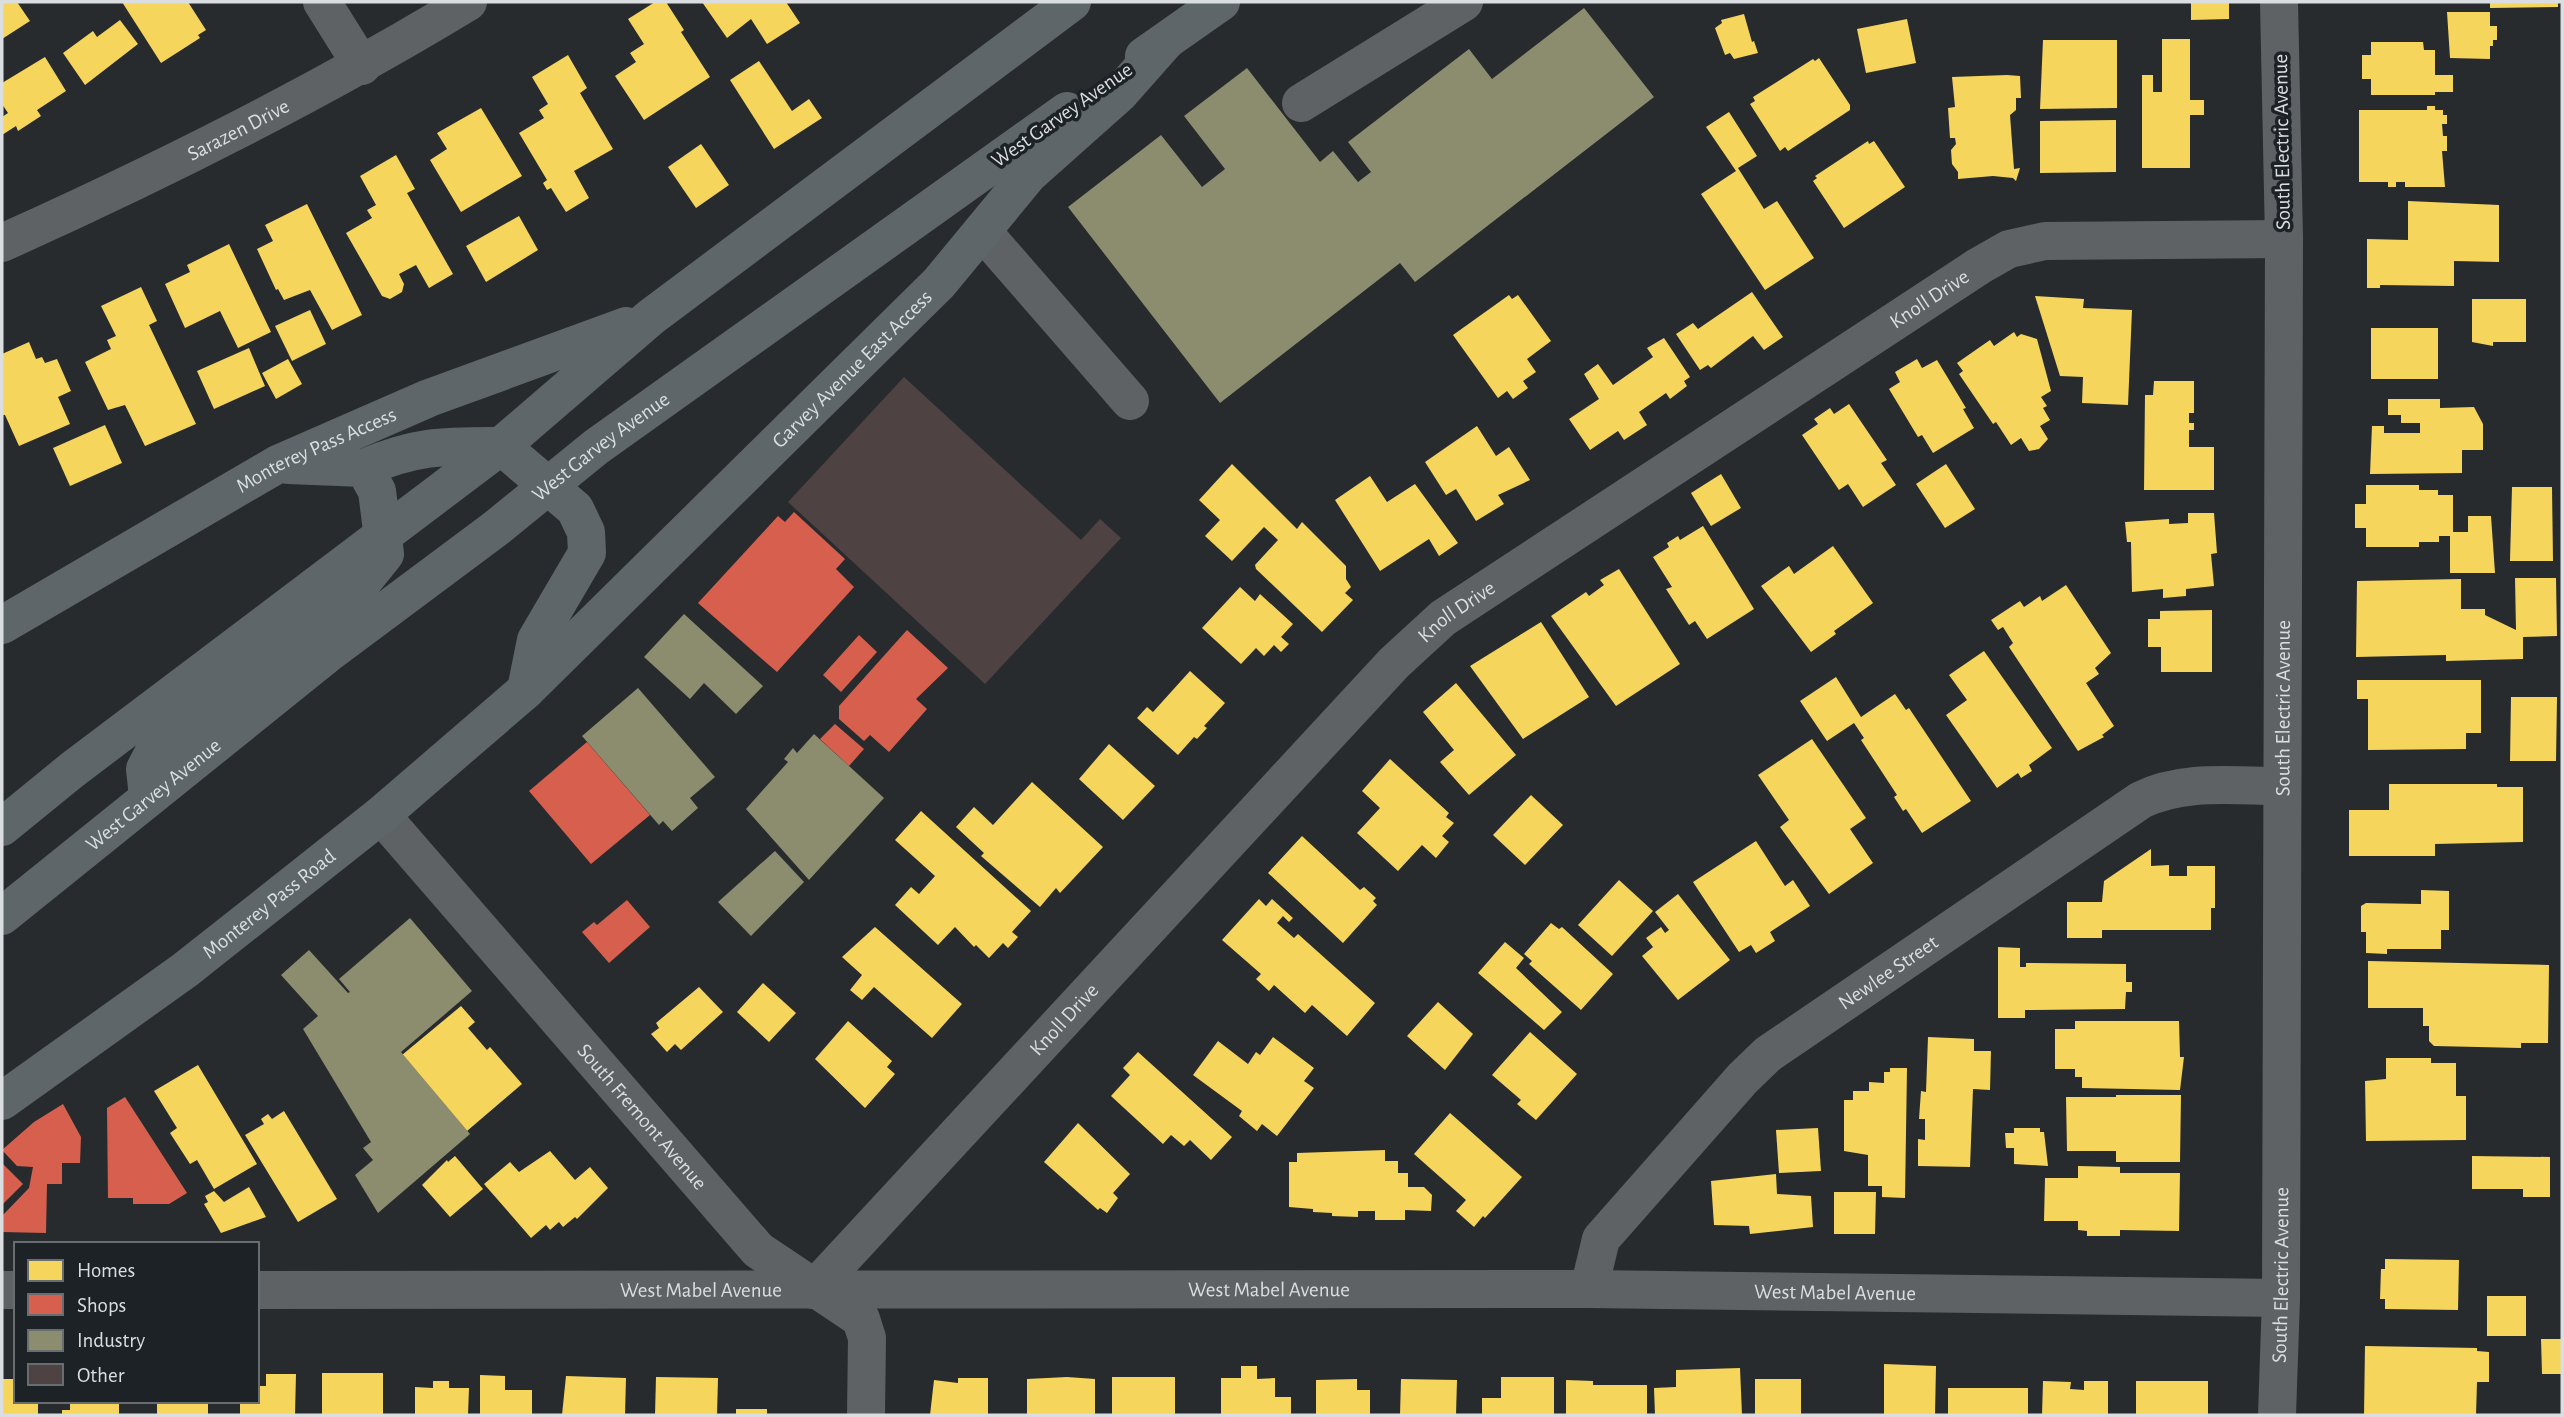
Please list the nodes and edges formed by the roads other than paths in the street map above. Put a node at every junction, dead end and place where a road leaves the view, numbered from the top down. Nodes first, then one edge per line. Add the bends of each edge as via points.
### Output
1 (322, 2) edge
2 (468, 2) edge
3 (1072, 2) edge
4 (1221, 2) edge
5 (1464, 2) edge
6 (2279, 2) edge
7 (1166, 41) junction
8 (362, 66) junction
9 (1301, 103) dead end
10 (982, 231) junction
11 (2284, 239) junction
12 (2, 243) edge
13 (651, 317) junction
14 (1130, 401) dead end
15 (501, 446) junction
16 (278, 464) junction
17 (364, 468) junction
18 (547, 486) junction
19 (384, 533) junction
20 (2, 625) edge
21 (526, 690) junction
22 (2281, 786) junction
23 (148, 797) junction
24 (381, 815) junction
25 (2, 827) edge
26 (2, 916) edge
27 (2, 1101) edge
28 (1589, 1289) junction
29 (259, 1290) edge
30 (813, 1290) junction
31 (2281, 1298) junction
32 (866, 1415) edge
33 (2277, 1415) edge

1 - 8 street
2 - 8 street, Sarazen Drive
3 - 13 main road
4 - 7 main road, West Garvey Avenue
5 - 9 street
6 - 11 street, South Electric Avenue
7 - 10 main road, Garvey Avenue East Access via 1120,93 1029,174
7 - 18 main road, West Garvey Avenue
8 - 12 street, Sarazen Drive via 105,197
10 - 14 street
10 - 21 main road, Garvey Avenue East Access via 939,283
11 - 22 street, South Electric Avenue
11 - 30 street, Knoll Drive via 2045,241 2009,249 1443,618 1394,663
13 - 15 main road
13 - 16 main road, Monterey Pass Access via 429,398
15 - 17 main road via 439,446 401,452
15 - 18 main road
15 - 19 main road
16 - 17 main road
16 - 20 main road, Monterey Pass Access
17 - 19 main road via 377,491
18 - 21 main road via 575,509 586,532 587,553 536,640
18 - 23 main road, West Garvey Avenue
19 - 23 main road via 385,554 356,590 156,748 145,769
19 - 25 main road
21 - 24 main road, Monterey Pass Road
22 - 28 street, Newlee Street via 2160,790 1768,1054 1601,1239
22 - 31 street, South Electric Avenue
23 - 26 main road, West Garvey Avenue
24 - 27 main road, Monterey Pass Road via 186,970
24 - 30 street, South Fremont Avenue via 758,1250
28 - 30 street, West Mabel Avenue
28 - 31 street, West Mabel Avenue
29 - 30 street, West Mabel Avenue
30 - 32 street, South Fremont Avenue via 861,1319 867,1338
31 - 33 street, South Electric Avenue

